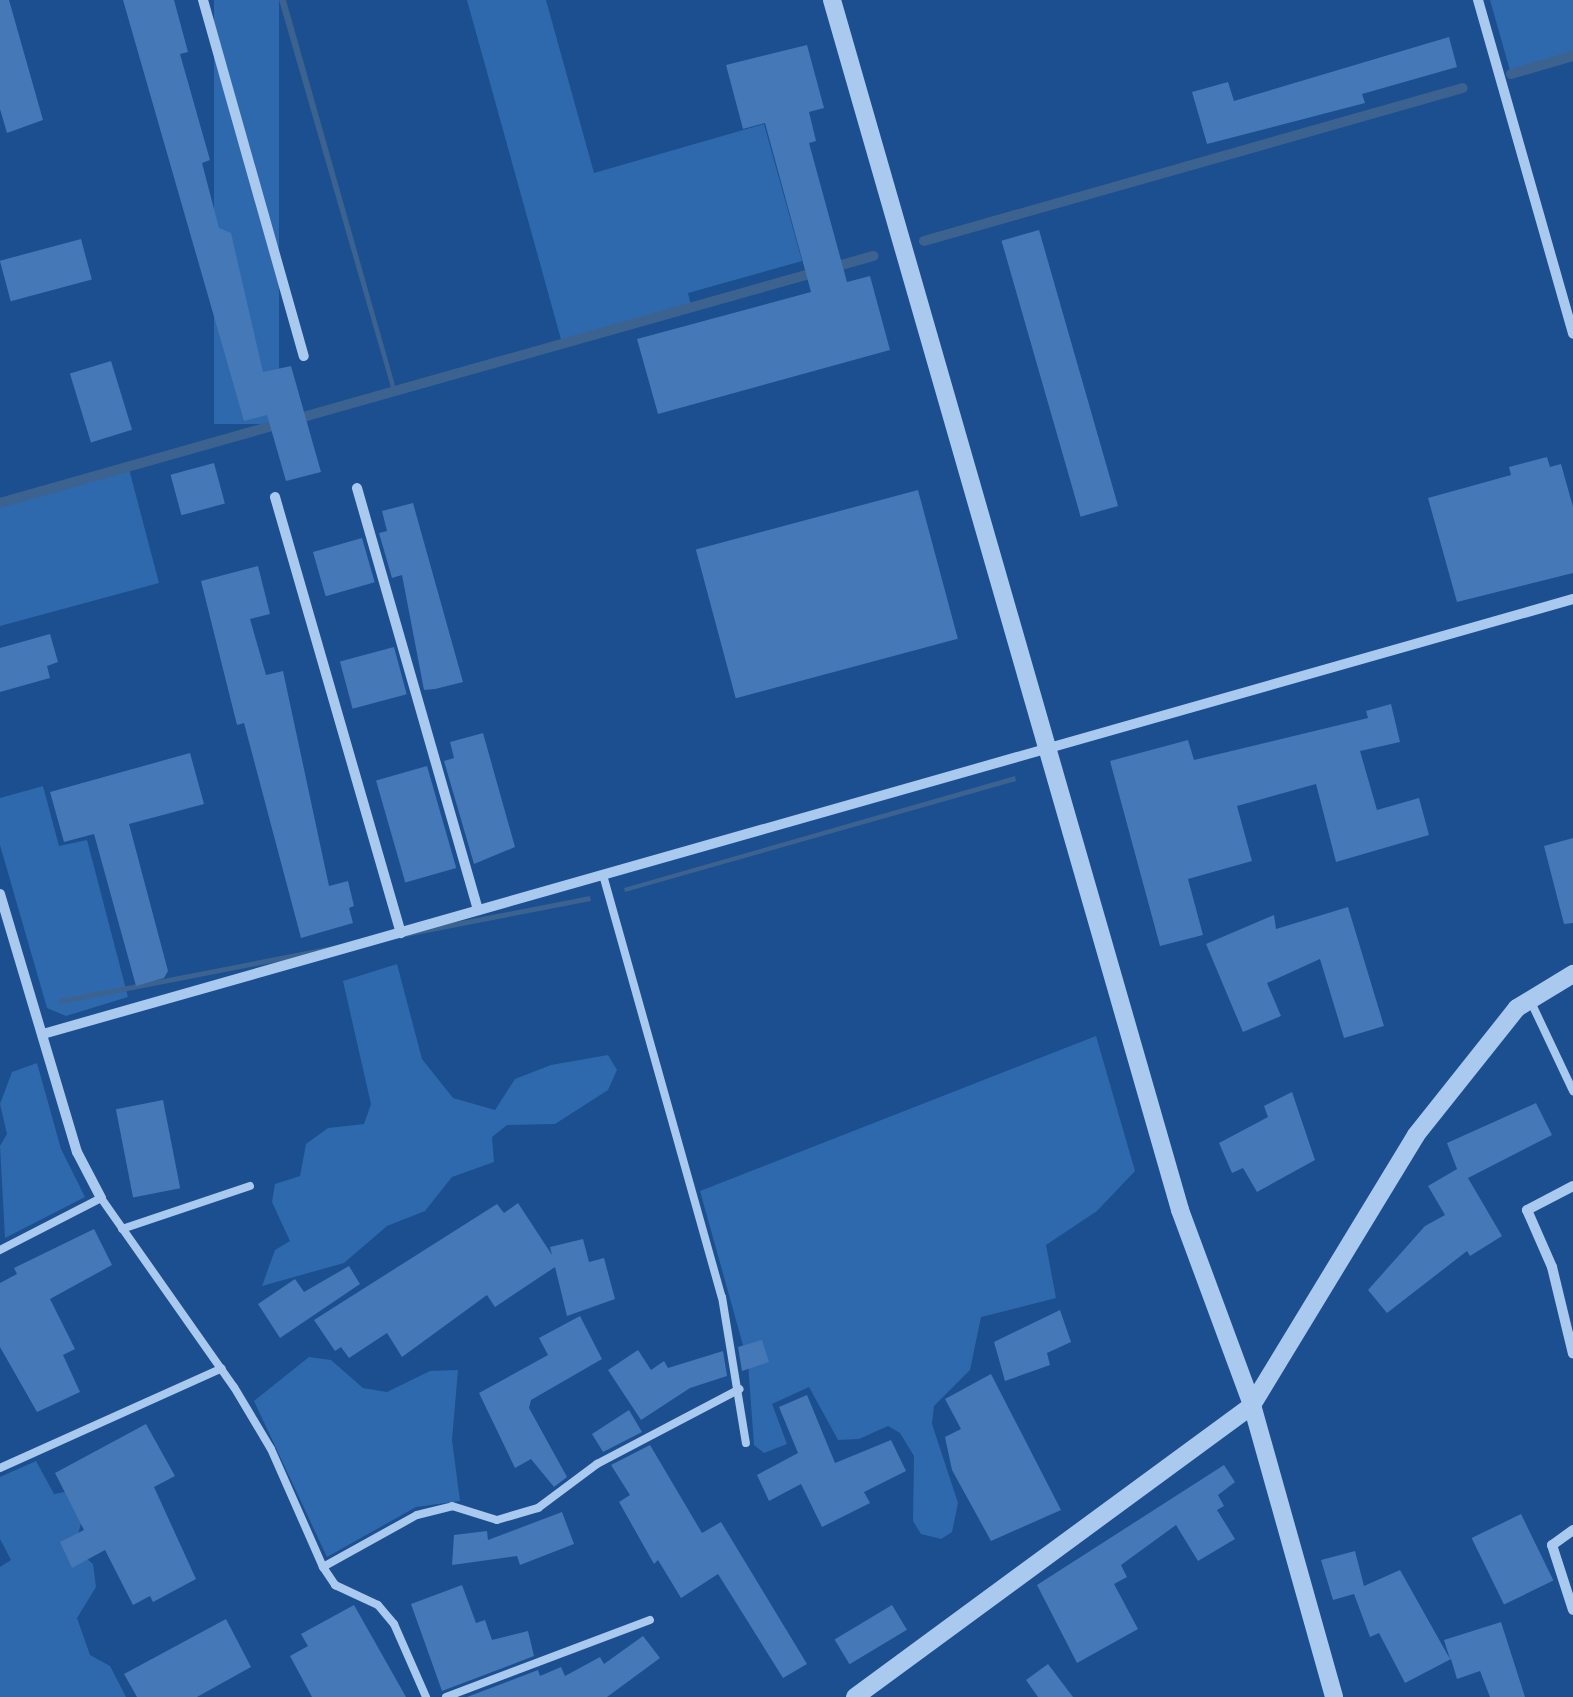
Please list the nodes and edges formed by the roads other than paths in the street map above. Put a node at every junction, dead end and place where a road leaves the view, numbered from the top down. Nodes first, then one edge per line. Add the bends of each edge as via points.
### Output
1 (203, 0) edge
2 (832, 0) edge
3 (1478, 0) edge
4 (1573, 334) edge
5 (304, 356) dead end
6 (357, 488) dead end
7 (276, 497) dead end
8 (1573, 599) edge
9 (1047, 751) junction
10 (604, 875) junction
11 (0, 894) edge
12 (478, 910) junction
13 (401, 933) junction
14 (1573, 974) edge
15 (1530, 1000) junction
16 (43, 1034) junction
17 (1573, 1091) edge
18 (250, 1186) dead end
19 (1573, 1186) edge
20 (101, 1198) junction
21 (122, 1229) junction
22 (0, 1250) edge
23 (1573, 1354) edge
24 (222, 1368) junction
25 (740, 1390) junction
26 (1252, 1404) junction
27 (746, 1443) dead end
28 (0, 1468) edge
29 (1573, 1530) edge
30 (322, 1567) junction
31 (1573, 1610) edge
32 (650, 1620) dead end
33 (426, 1697) edge
34 (446, 1697) edge
35 (855, 1697) edge
36 (1334, 1697) edge

1 - 5 street
2 - 9 street
3 - 4 street
6 - 12 street
7 - 13 street
8 - 9 street
9 - 10 street
9 - 26 street via 1180,1210
10 - 12 street
10 - 25 lane via 722,1298
11 - 16 street
12 - 13 street
13 - 16 street
14 - 15 street
15 - 17 lane
15 - 26 street via 1482,1047 1416,1135
16 - 20 street via 77,1152
18 - 21 lane
19 - 23 street via 1528,1210 1552,1266
20 - 21 lane
20 - 22 lane
21 - 24 lane
24 - 28 lane
24 - 30 lane via 270,1449
25 - 27 lane
25 - 30 lane via 597,1464 538,1508 497,1520 452,1506 417,1515
26 - 35 street
26 - 36 street
29 - 31 street via 1552,1545
30 - 33 lane via 335,1585 386,1614
32 - 34 lane

